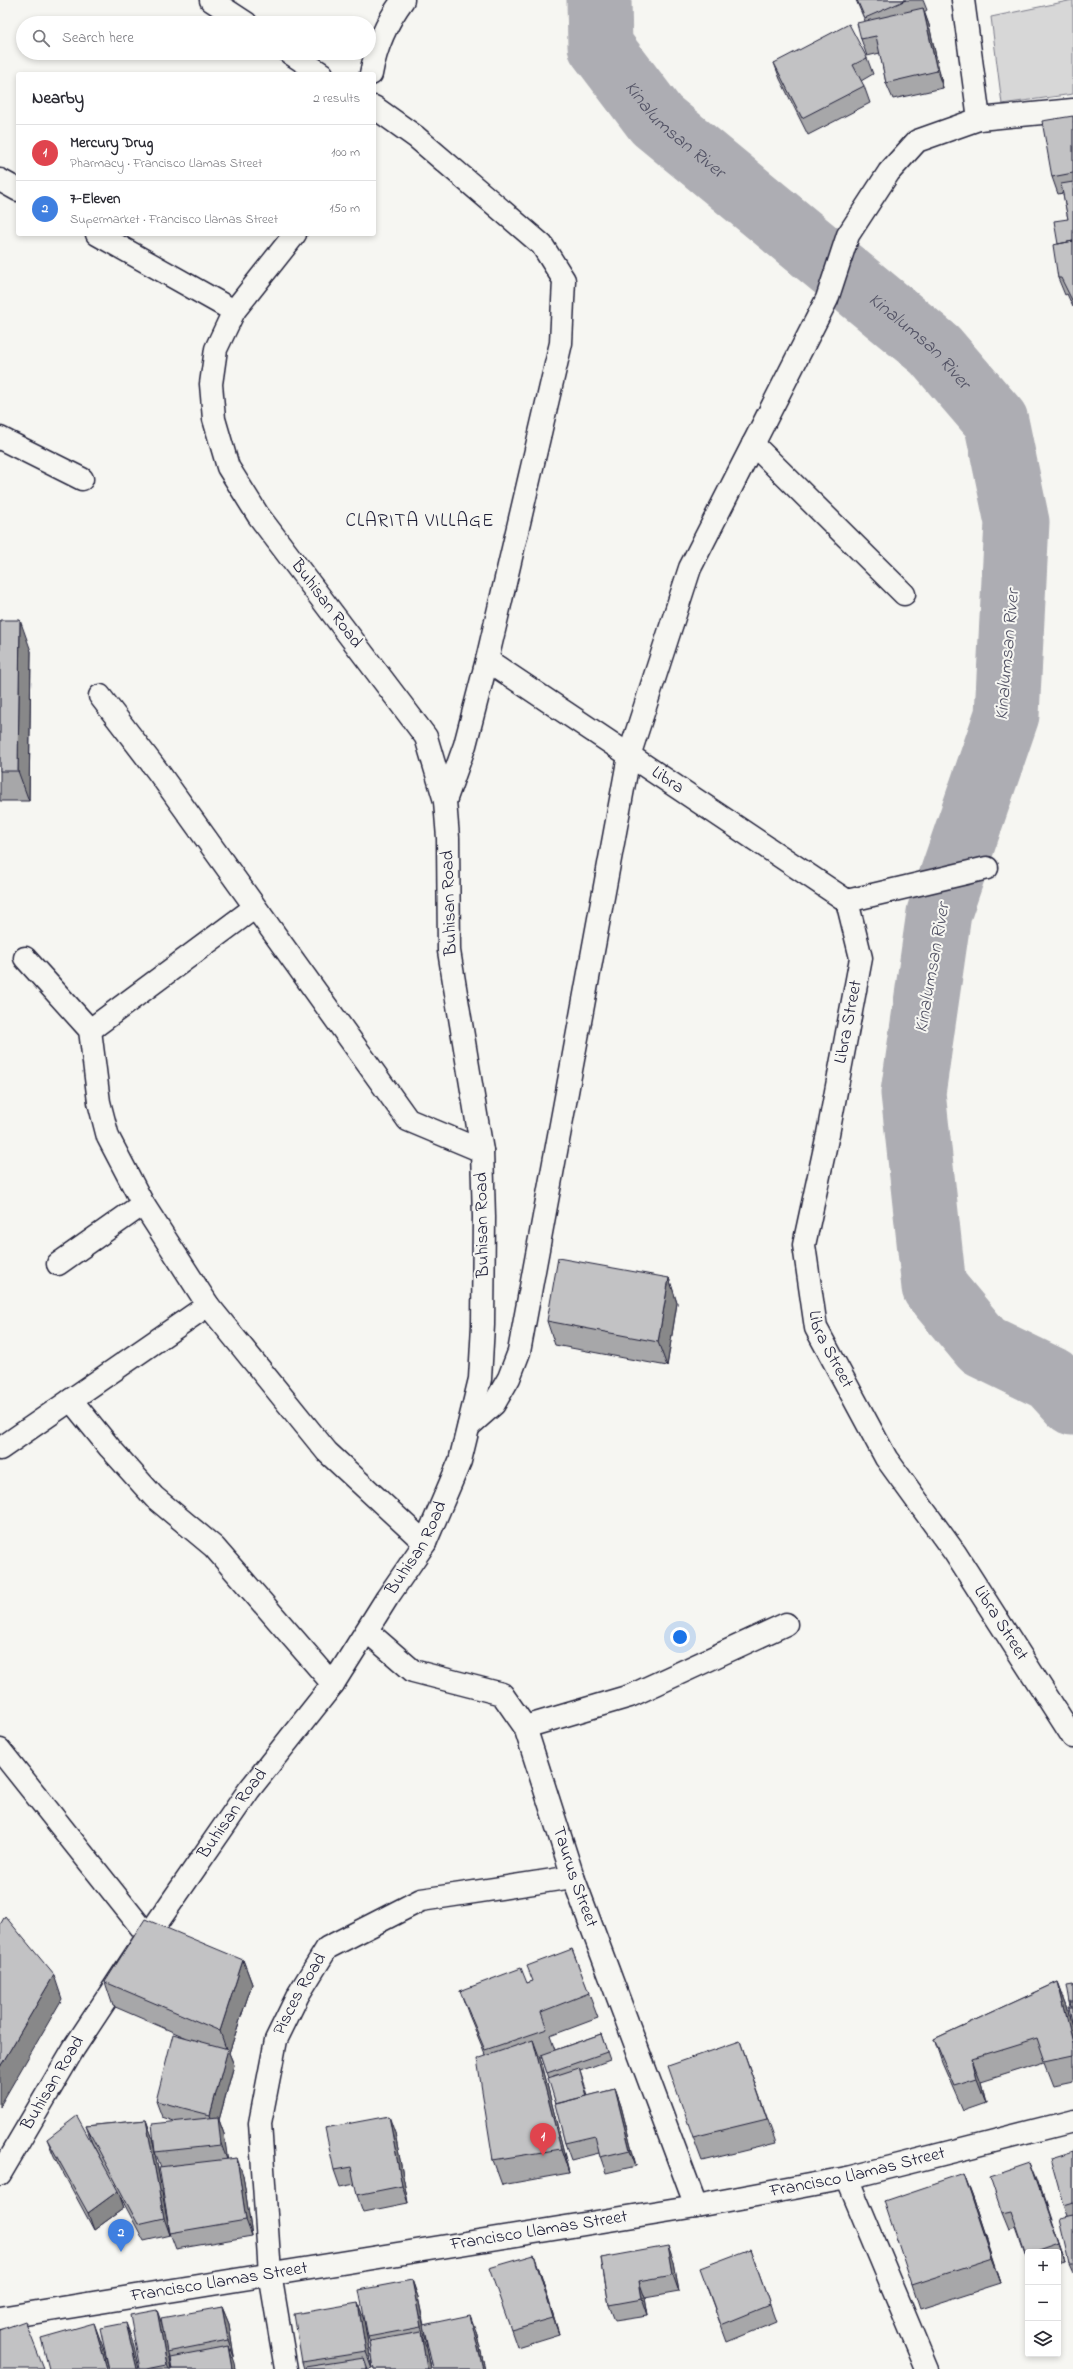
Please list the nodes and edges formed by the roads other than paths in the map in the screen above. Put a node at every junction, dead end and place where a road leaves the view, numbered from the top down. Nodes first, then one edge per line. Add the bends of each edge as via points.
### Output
1 (211, 0) edge
2 (403, 0) edge
3 (963, 0) edge
4 (235, 16) edge
5 (376, 49) edge
6 (301, 60) edge
7 (373, 60) edge
8 (319, 72) edge
9 (371, 72) edge
10 (376, 108) edge
11 (1073, 110) edge
12 (979, 119) junction
13 (0, 180) edge
14 (16, 189) edge
15 (101, 236) edge
16 (292, 236) edge
17 (234, 311) junction
18 (0, 438) edge
19 (753, 444) junction
20 (82, 479) dead end
21 (904, 594) dead end
22 (487, 660) junction
23 (100, 696) dead end
24 (629, 756) junction
25 (445, 801) junction
26 (986, 868) dead end
27 (848, 901) junction
28 (254, 908) junction
29 (25, 958) dead end
30 (90, 1030) junction
31 (482, 1151) junction
32 (143, 1204) junction
33 (58, 1264) dead end
34 (208, 1305) junction
35 (71, 1400) junction
36 (469, 1426) junction
37 (0, 1449) edge
38 (425, 1543) junction
39 (786, 1624) dead end
40 (367, 1631) junction
41 (333, 1684) junction
42 (525, 1726) junction
43 (1073, 1737) edge
44 (0, 1750) edge
45 (573, 1877) junction
46 (148, 1936) junction
47 (1073, 2121) edge
48 (0, 2174) edge
49 (847, 2178) junction
50 (696, 2206) junction
51 (270, 2274) junction
52 (0, 2318) edge
53 (286, 2369) edge
54 (928, 2369) edge

1 - 4 street
2 - 5 street via 389,19
3 - 12 street
6 - 8 street
7 - 9 street
10 - 22 street via 416,137 542,245 564,280 561,343
11 - 12 street
12 - 19 street via 917,141 889,172 848,235 827,299
13 - 14 street
15 - 17 street
16 - 17 street, Buhisan Road
17 - 25 street, Buhisan Road via 216,350 211,384 214,419 228,467 258,515 426,737
18 - 20 street
19 - 21 street
19 - 24 street via 690,568
22 - 24 street, Libra
22 - 25 street via 466,745
23 - 28 street via 159,773
24 - 27 street, Libra
24 - 36 street via 519,1352 509,1378 494,1404
25 - 31 street, Buhisan Road via 448,838 449,951
26 - 27 street
27 - 43 street, Libra Street via 861,958 828,1134 804,1244 816,1328 886,1458 955,1553
28 - 30 street
28 - 31 street via 408,1120
29 - 30 street
30 - 32 street via 99,1102 108,1137
31 - 36 street, Buhisan Road via 483,1325 480,1379
32 - 33 street
32 - 34 street
34 - 35 street
34 - 38 street via 327,1452
35 - 37 street
35 - 41 street via 154,1496 214,1547
36 - 38 street, Buhisan Road via 460,1461
38 - 40 street, Buhisan Road
39 - 42 street via 630,1696
40 - 41 street, Buhisan Road
40 - 42 street, Taurus Street via 413,1671 502,1694
41 - 46 street, Buhisan Road via 249,1790
42 - 45 street, Taurus Street
44 - 46 street
45 - 50 street, Taurus Street
45 - 51 street, Pisces Road via 421,1900 327,1948 298,1995 276,2040 260,2122
46 - 48 street, Buhisan Road via 74,2048
47 - 49 street, Francisco Llamas Street
49 - 50 street, Francisco Llamas Street
49 - 54 street
50 - 51 street, Francisco Llamas Street
51 - 52 street, Francisco Llamas Street
51 - 53 street

